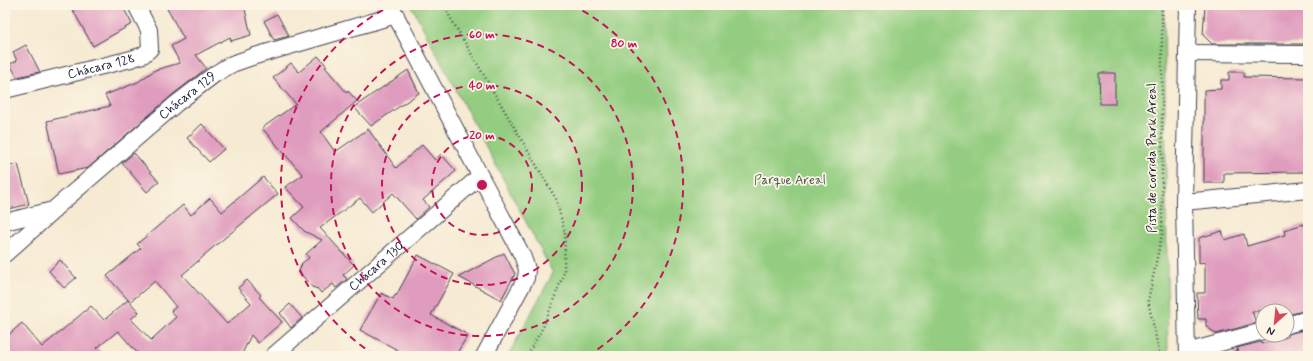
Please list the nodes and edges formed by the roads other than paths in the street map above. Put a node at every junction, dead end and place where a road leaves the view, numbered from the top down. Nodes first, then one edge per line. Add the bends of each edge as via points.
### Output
1 (136, 5) edge
2 (1188, 5) edge
3 (393, 10) edge
4 (1188, 53) junction
5 (1308, 54) edge
6 (5, 90) edge
7 (479, 177) junction
8 (1308, 190) edge
9 (1184, 202) junction
10 (53, 210) junction
11 (5, 222) edge
12 (5, 254) edge
13 (1308, 319) edge
14 (1295, 323) edge
15 (1255, 333) edge
16 (1187, 354) edge
17 (273, 356) edge
18 (484, 356) edge

1 - 6 street, Chácara 128 via 149,30 150,49 143,55
2 - 4 street
3 - 7 street
3 - 10 street, Chácara 129 via 232,64 178,103
4 - 5 street
4 - 9 street
7 - 17 street, Chácara 130
7 - 18 street via 527,268 526,278
8 - 9 street
9 - 16 street
10 - 11 street, Chácara 129
10 - 12 street
13 - 14 street
15 - 16 street

